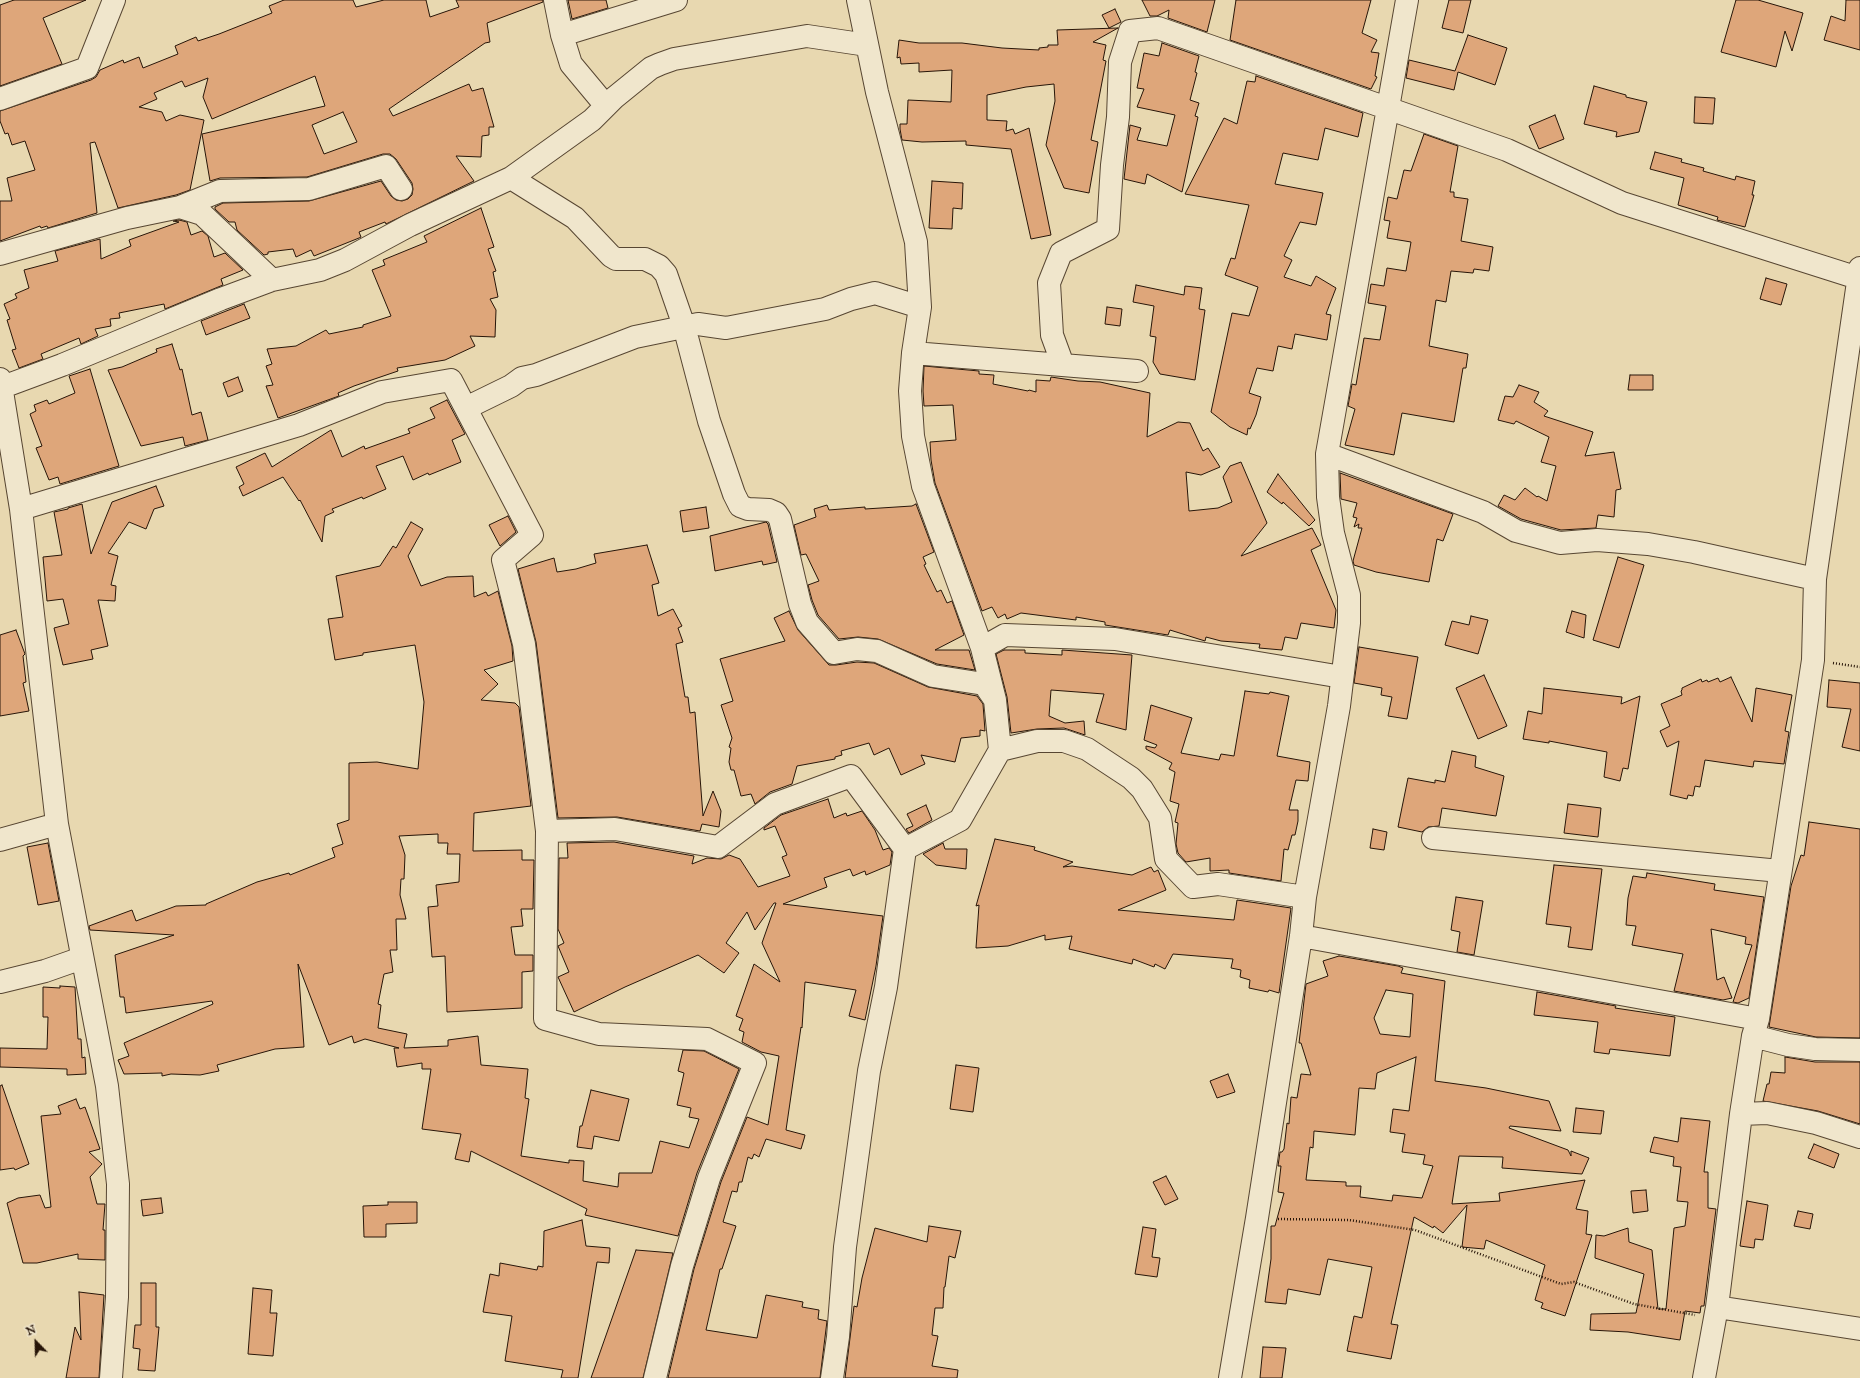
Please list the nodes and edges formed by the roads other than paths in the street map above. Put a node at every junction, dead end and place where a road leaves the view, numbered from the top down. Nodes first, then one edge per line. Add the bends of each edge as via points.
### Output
1 (114, 0) edge
2 (555, 0) edge
3 (676, 0) edge
4 (858, 0) edge
5 (1407, 0) edge
6 (562, 35) junction
7 (867, 45) junction
8 (0, 99) edge
9 (606, 106) junction
10 (1388, 108) junction
11 (511, 178) junction
12 (401, 189) dead end
13 (180, 207) junction
14 (0, 254) edge
15 (1859, 273) edge
16 (272, 280) junction
17 (920, 307) junction
18 (684, 326) junction
19 (913, 353) junction
20 (1063, 365) junction
21 (1137, 371) dead end
22 (1, 385) edge
23 (466, 408) junction
24 (1327, 454) junction
25 (21, 509) junction
26 (1815, 579) junction
27 (982, 648) junction
28 (1342, 677) junction
29 (995, 700) junction
30 (1000, 750) junction
31 (57, 824) junction
32 (547, 831) junction
33 (1433, 838) dead end
34 (0, 840) edge
35 (905, 849) junction
36 (1780, 871) junction
37 (1306, 896) junction
38 (1301, 936) junction
39 (82, 958) junction
40 (0, 982) edge
41 (1756, 1028) junction
42 (1860, 1050) edge
43 (1741, 1114) junction
44 (1860, 1137) edge
45 (1717, 1307) junction
46 (1860, 1329) edge
47 (111, 1378) edge
48 (655, 1378) edge
49 (832, 1378) edge
50 (1230, 1378) edge
51 (1704, 1378) edge

1 - 8 street via 87,68
2 - 6 street
3 - 6 street
4 - 7 street
5 - 10 street
6 - 9 street via 571,64
7 - 9 street via 807,36 674,59 651,68
7 - 17 street via 916,242
9 - 11 street via 592,120
10 - 15 street via 1507,150 1622,203
10 - 20 street via 1158,28 1130,31 1120,62 1108,229 1061,253 1049,283 1052,335
10 - 24 street
11 - 16 street via 410,225 344,260 320,270
11 - 18 street via 575,218 616,259 645,259 659,266 666,274
12 - 13 street via 386,166 309,189 220,191
13 - 14 street via 127,218
13 - 16 street via 202,214
15 - 26 street
16 - 22 street via 62,366
17 - 18 street via 875,293 825,309 726,328 698,324
17 - 19 street
18 - 23 street via 635,337 522,378
18 - 29 street via 709,421 734,494 740,506 769,510 776,513 780,519 800,604 807,622 834,653 857,649 877,651 933,676 984,684
19 - 20 street
19 - 27 street via 910,391 912,429 923,486
20 - 21 street
22 - 25 street
23 - 25 street via 451,380 382,392 299,426
23 - 32 street via 532,535 503,560 524,644
24 - 26 street via 1483,512 1516,531 1560,543 1597,540 1648,544
24 - 28 street via 1328,497 1333,533 1349,595 1349,623
25 - 31 street
26 - 36 street via 1813,660
27 - 28 street via 1005,635 1115,639
27 - 29 street
28 - 37 street
29 - 30 street
30 - 35 street via 960,820
30 - 37 street via 1037,741 1064,741 1087,749 1131,778 1142,789 1160,818 1166,859 1193,887 1218,884
31 - 34 street
31 - 39 street
32 - 35 street via 615,829 718,847 776,804 851,776
32 - 48 street via 545,1019 599,1034 707,1039 754,1063 709,1178 682,1266
33 - 36 street
35 - 49 street via 886,987 869,1071 844,1247 838,1337
36 - 41 street
37 - 38 street
38 - 41 street
38 - 50 street
39 - 40 street via 45,971
39 - 47 street via 107,1086 118,1184 117,1297
41 - 42 street via 1788,1046
41 - 43 street
43 - 44 street via 1767,1113 1816,1123
43 - 45 street
45 - 46 street
45 - 51 street

